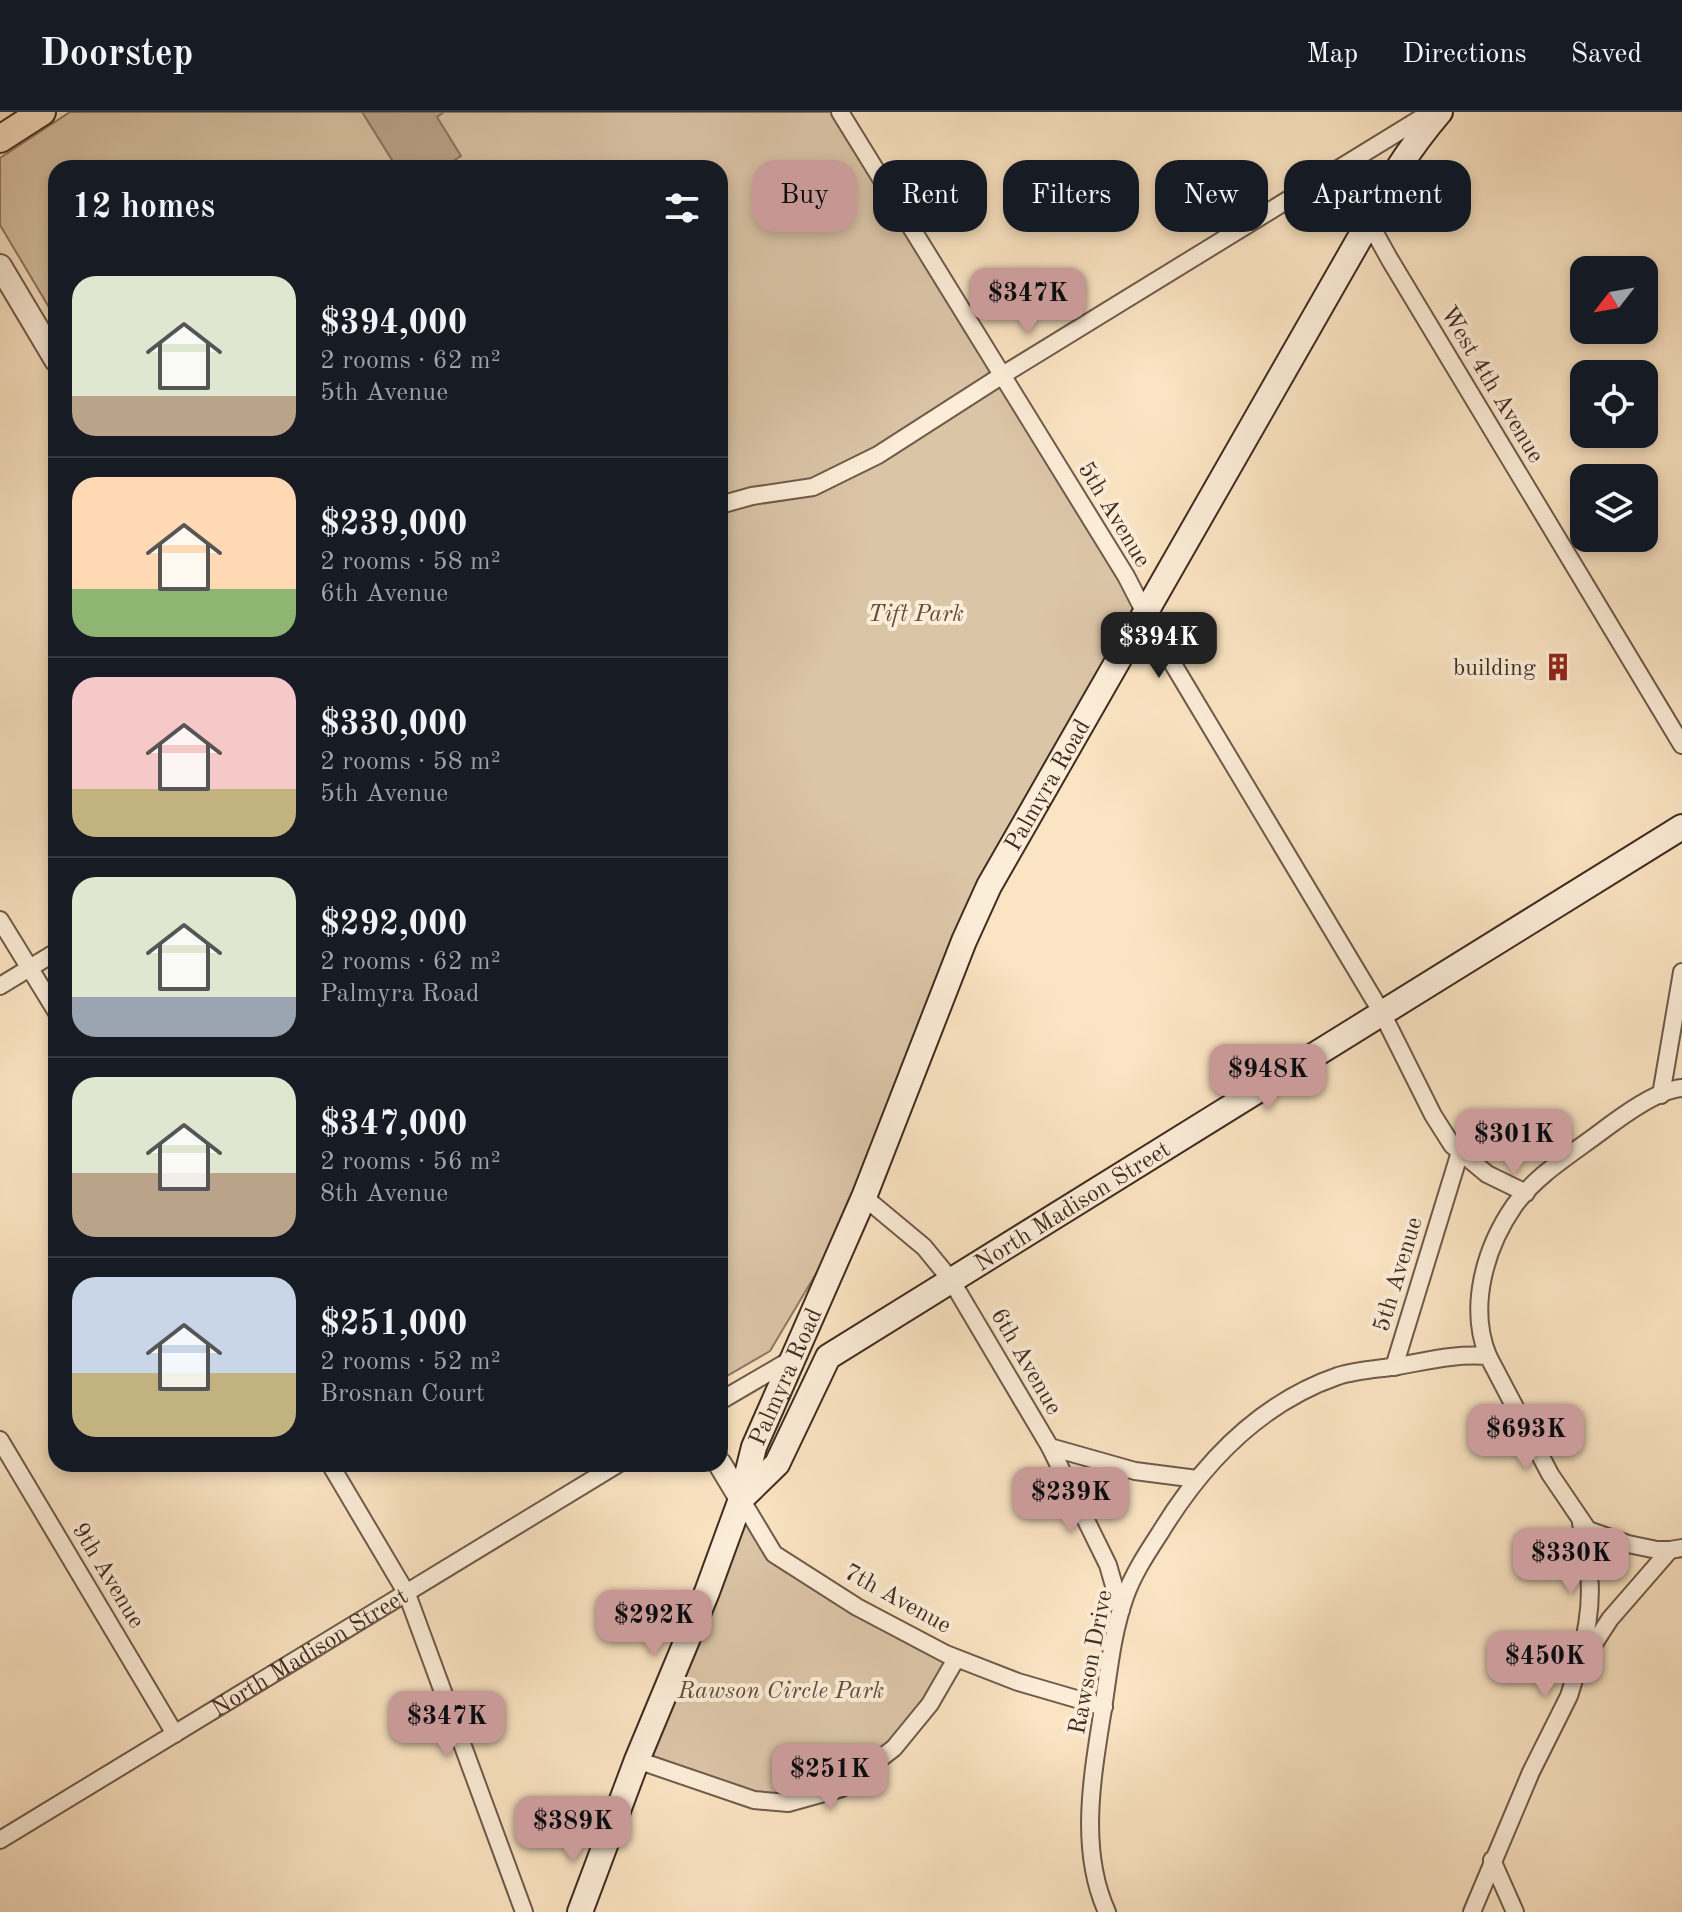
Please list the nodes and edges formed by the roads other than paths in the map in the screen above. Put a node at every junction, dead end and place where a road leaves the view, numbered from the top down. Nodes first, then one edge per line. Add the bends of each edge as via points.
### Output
1 (42, 112) edge
2 (840, 112) edge
3 (1431, 112) edge
4 (1440, 112) edge
5 (0, 139) edge
6 (1356, 160) edge
7 (1402, 160) edge
8 (1284, 204) edge
9 (1363, 232) edge
10 (1375, 232) edge
11 (0, 266) edge
12 (48, 347) edge
13 (1001, 376) junction
14 (728, 503) edge
15 (1144, 612) junction
16 (1682, 745) edge
17 (1682, 827) edge
18 (0, 920) edge
19 (48, 957) edge
20 (29, 968) junction
21 (1682, 972) edge
22 (0, 986) edge
23 (48, 998) edge
24 (1382, 1013) junction
25 (1682, 1088) edge
26 (1661, 1095) junction
27 (1460, 1152) junction
28 (1526, 1193) junction
29 (864, 1197) junction
30 (951, 1280) junction
31 (1488, 1356) junction
32 (828, 1357) joint
33 (792, 1359) junction
34 (1394, 1367) junction
35 (728, 1396) edge
36 (0, 1440) edge
37 (1050, 1447) junction
38 (335, 1472) edge
39 (605, 1472) edge
40 (725, 1472) edge
41 (1197, 1479) junction
42 (741, 1499) junction
43 (1580, 1521) junction
44 (1676, 1549) edge
45 (407, 1594) junction
46 (1121, 1611) junction
47 (956, 1659) junction
48 (1577, 1670) junction
49 (1104, 1707) junction
50 (175, 1734) junction
51 (637, 1760) junction
52 (0, 1840) edge
53 (1492, 1860) junction
54 (524, 1912) edge
55 (580, 1912) edge
56 (1107, 1912) edge
57 (1472, 1912) edge
58 (1515, 1912) edge

1 - 5 main road
2 - 13 street, 5th Avenue
3 - 6 street
4 - 7 main road, Palmyra Road
8 - 13 street
9 - 15 main road, Palmyra Road
10 - 16 street, West 4th Avenue
11 - 12 street
13 - 14 street via 843,474 813,487
13 - 15 street, 5th Avenue
15 - 24 street, 5th Avenue
15 - 29 main road, Palmyra Road via 989,886
17 - 24 main road, North Madison Street
18 - 20 street
19 - 20 street
20 - 22 street
20 - 23 street
21 - 26 street
24 - 27 street, 5th Avenue via 1433,1115
24 - 30 main road, North Madison Street
25 - 26 street
26 - 28 street via 1621,1117
27 - 28 street, 5th Avenue via 1487,1174
27 - 34 street, 5th Avenue
28 - 31 street via 1499,1233 1487,1263 1478,1303
29 - 30 street, 6th Avenue via 924,1247
29 - 33 main road, Palmyra Road
30 - 32 main road, North Madison Street
30 - 37 street, 6th Avenue
31 - 34 street, 5th Avenue via 1455,1354
31 - 43 street
32 - 42 main road, Palmyra Road via 777,1464
33 - 35 street
33 - 42 main road, Palmyra Road via 754,1447
34 - 41 street, Rawson Drive via 1342,1375 1285,1401 1247,1428
36 - 50 street, 9th Avenue
37 - 41 street, 6th Avenue via 1135,1471
37 - 46 street, 6th Avenue via 1108,1565
38 - 45 street
39 - 45 street, North Madison Street
40 - 42 street, 7th Avenue
41 - 46 street, Rawson Drive via 1136,1572
42 - 47 street, 7th Avenue via 774,1554 857,1607
42 - 51 main road, Palmyra Road
43 - 44 street via 1588,1530 1628,1544
43 - 48 street via 1592,1586
44 - 48 street via 1610,1619
45 - 50 street, North Madison Street
45 - 54 street
46 - 49 street, Rawson Drive
47 - 49 street, 7th Avenue
47 - 51 street via 930,1704 894,1748 842,1788 788,1803 754,1800
48 - 53 street
49 - 56 street, Rawson Drive via 1090,1822 1095,1887
50 - 52 street, North Madison Street
51 - 55 main road, Palmyra Road
53 - 57 street
53 - 58 street

